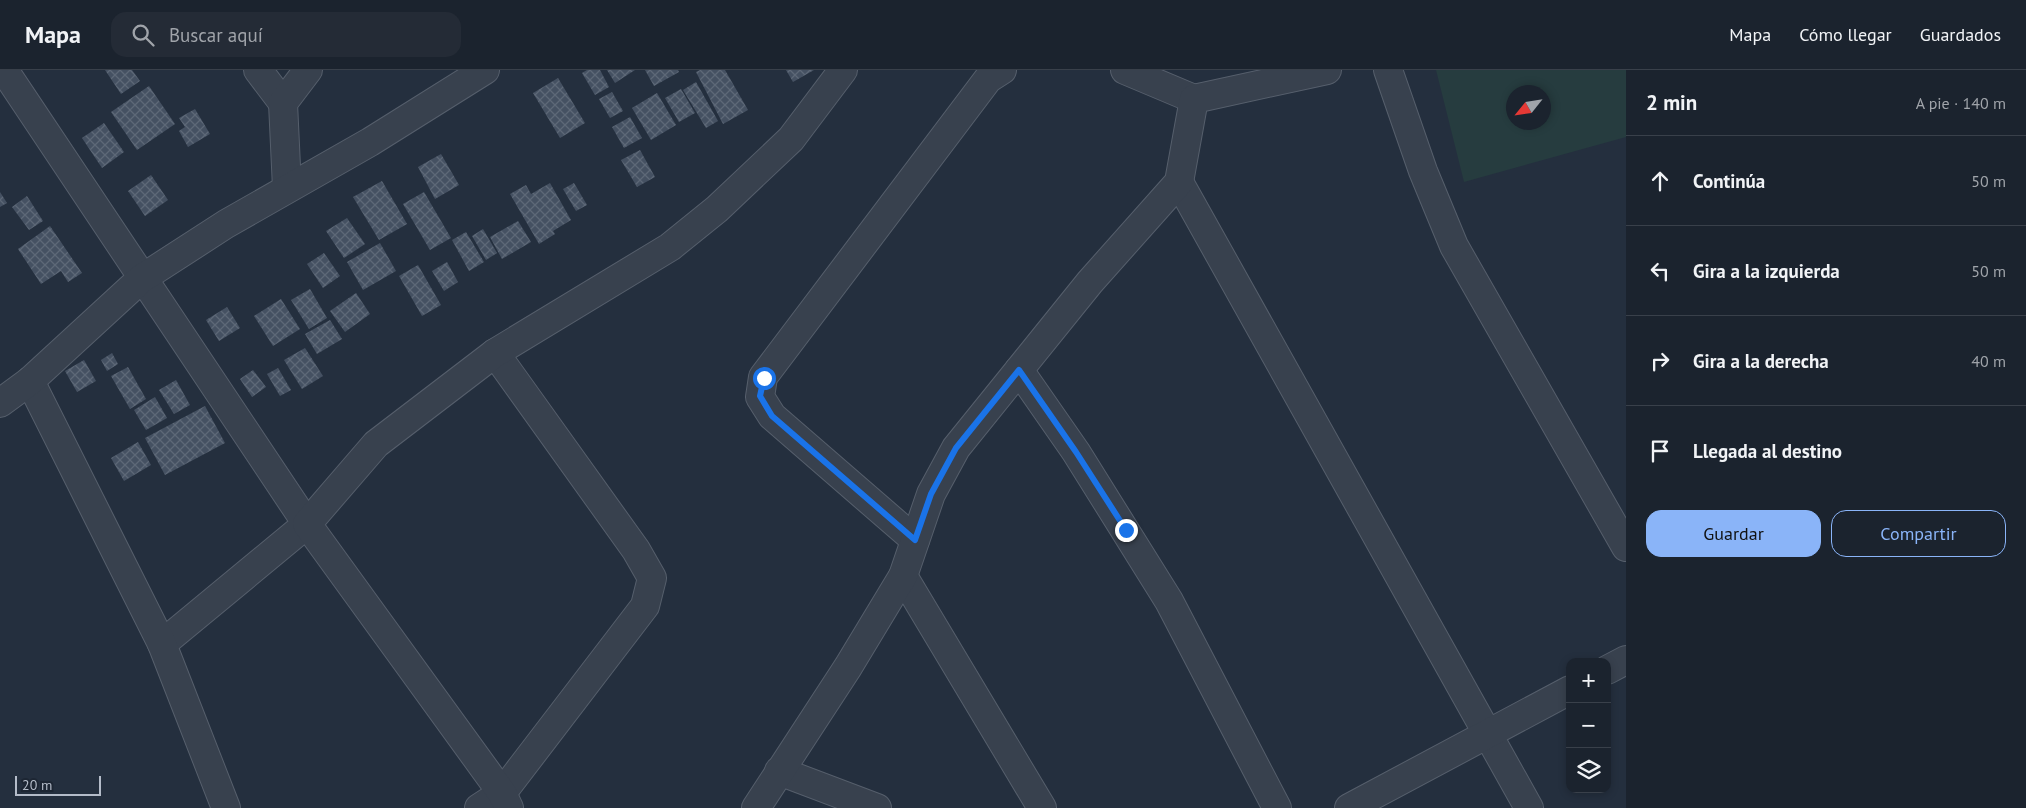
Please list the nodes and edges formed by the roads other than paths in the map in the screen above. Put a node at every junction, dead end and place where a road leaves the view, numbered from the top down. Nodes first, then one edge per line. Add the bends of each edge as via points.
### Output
1 (4, 70) edge
2 (258, 70) edge
3 (308, 70) edge
4 (484, 70) edge
5 (843, 70) edge
6 (1002, 70) edge
7 (1125, 70) edge
8 (1327, 70) edge
9 (1388, 70) edge
10 (1194, 99) junction
11 (283, 103) junction
12 (1179, 182) junction
13 (287, 188) junction
14 (142, 279) junction
15 (494, 353) junction
16 (1019, 370) junction
17 (30, 381) junction
18 (0, 403) edge
19 (307, 524) junction
20 (915, 540) junction
21 (1626, 547) edge
22 (903, 576) junction
23 (162, 644) junction
24 (1626, 660) edge
25 (1611, 668) edge
26 (1566, 692) edge
27 (1487, 733) junction
28 (779, 771) junction
29 (506, 800) edge
30 (226, 808) edge
31 (479, 808) edge
32 (756, 808) edge
33 (877, 808) edge
34 (1042, 808) edge
35 (1277, 808) edge
36 (1349, 808) edge
37 (1529, 808) edge

1 - 14 street
2 - 11 street
3 - 11 street
4 - 13 street via 370,142
5 - 15 street via 791,139 717,209 670,247
6 - 20 street via 988,78 764,378 760,396 772,416
7 - 10 street
8 - 10 street
9 - 21 street via 1423,171 1454,246
10 - 12 street
11 - 13 street
12 - 16 street via 1090,282
12 - 27 street
13 - 14 street
14 - 17 street
14 - 19 street
15 - 19 street via 376,444
15 - 29 street via 636,550 652,578 645,606
16 - 20 street via 956,448 931,494
16 - 35 street via 1076,452 1169,601
17 - 18 street
17 - 23 street
19 - 23 street
19 - 29 street
20 - 22 street
22 - 28 street
22 - 34 street
23 - 30 street
24 - 25 street
26 - 27 street
27 - 36 street
27 - 37 street
28 - 32 street
28 - 33 street
29 - 31 street

